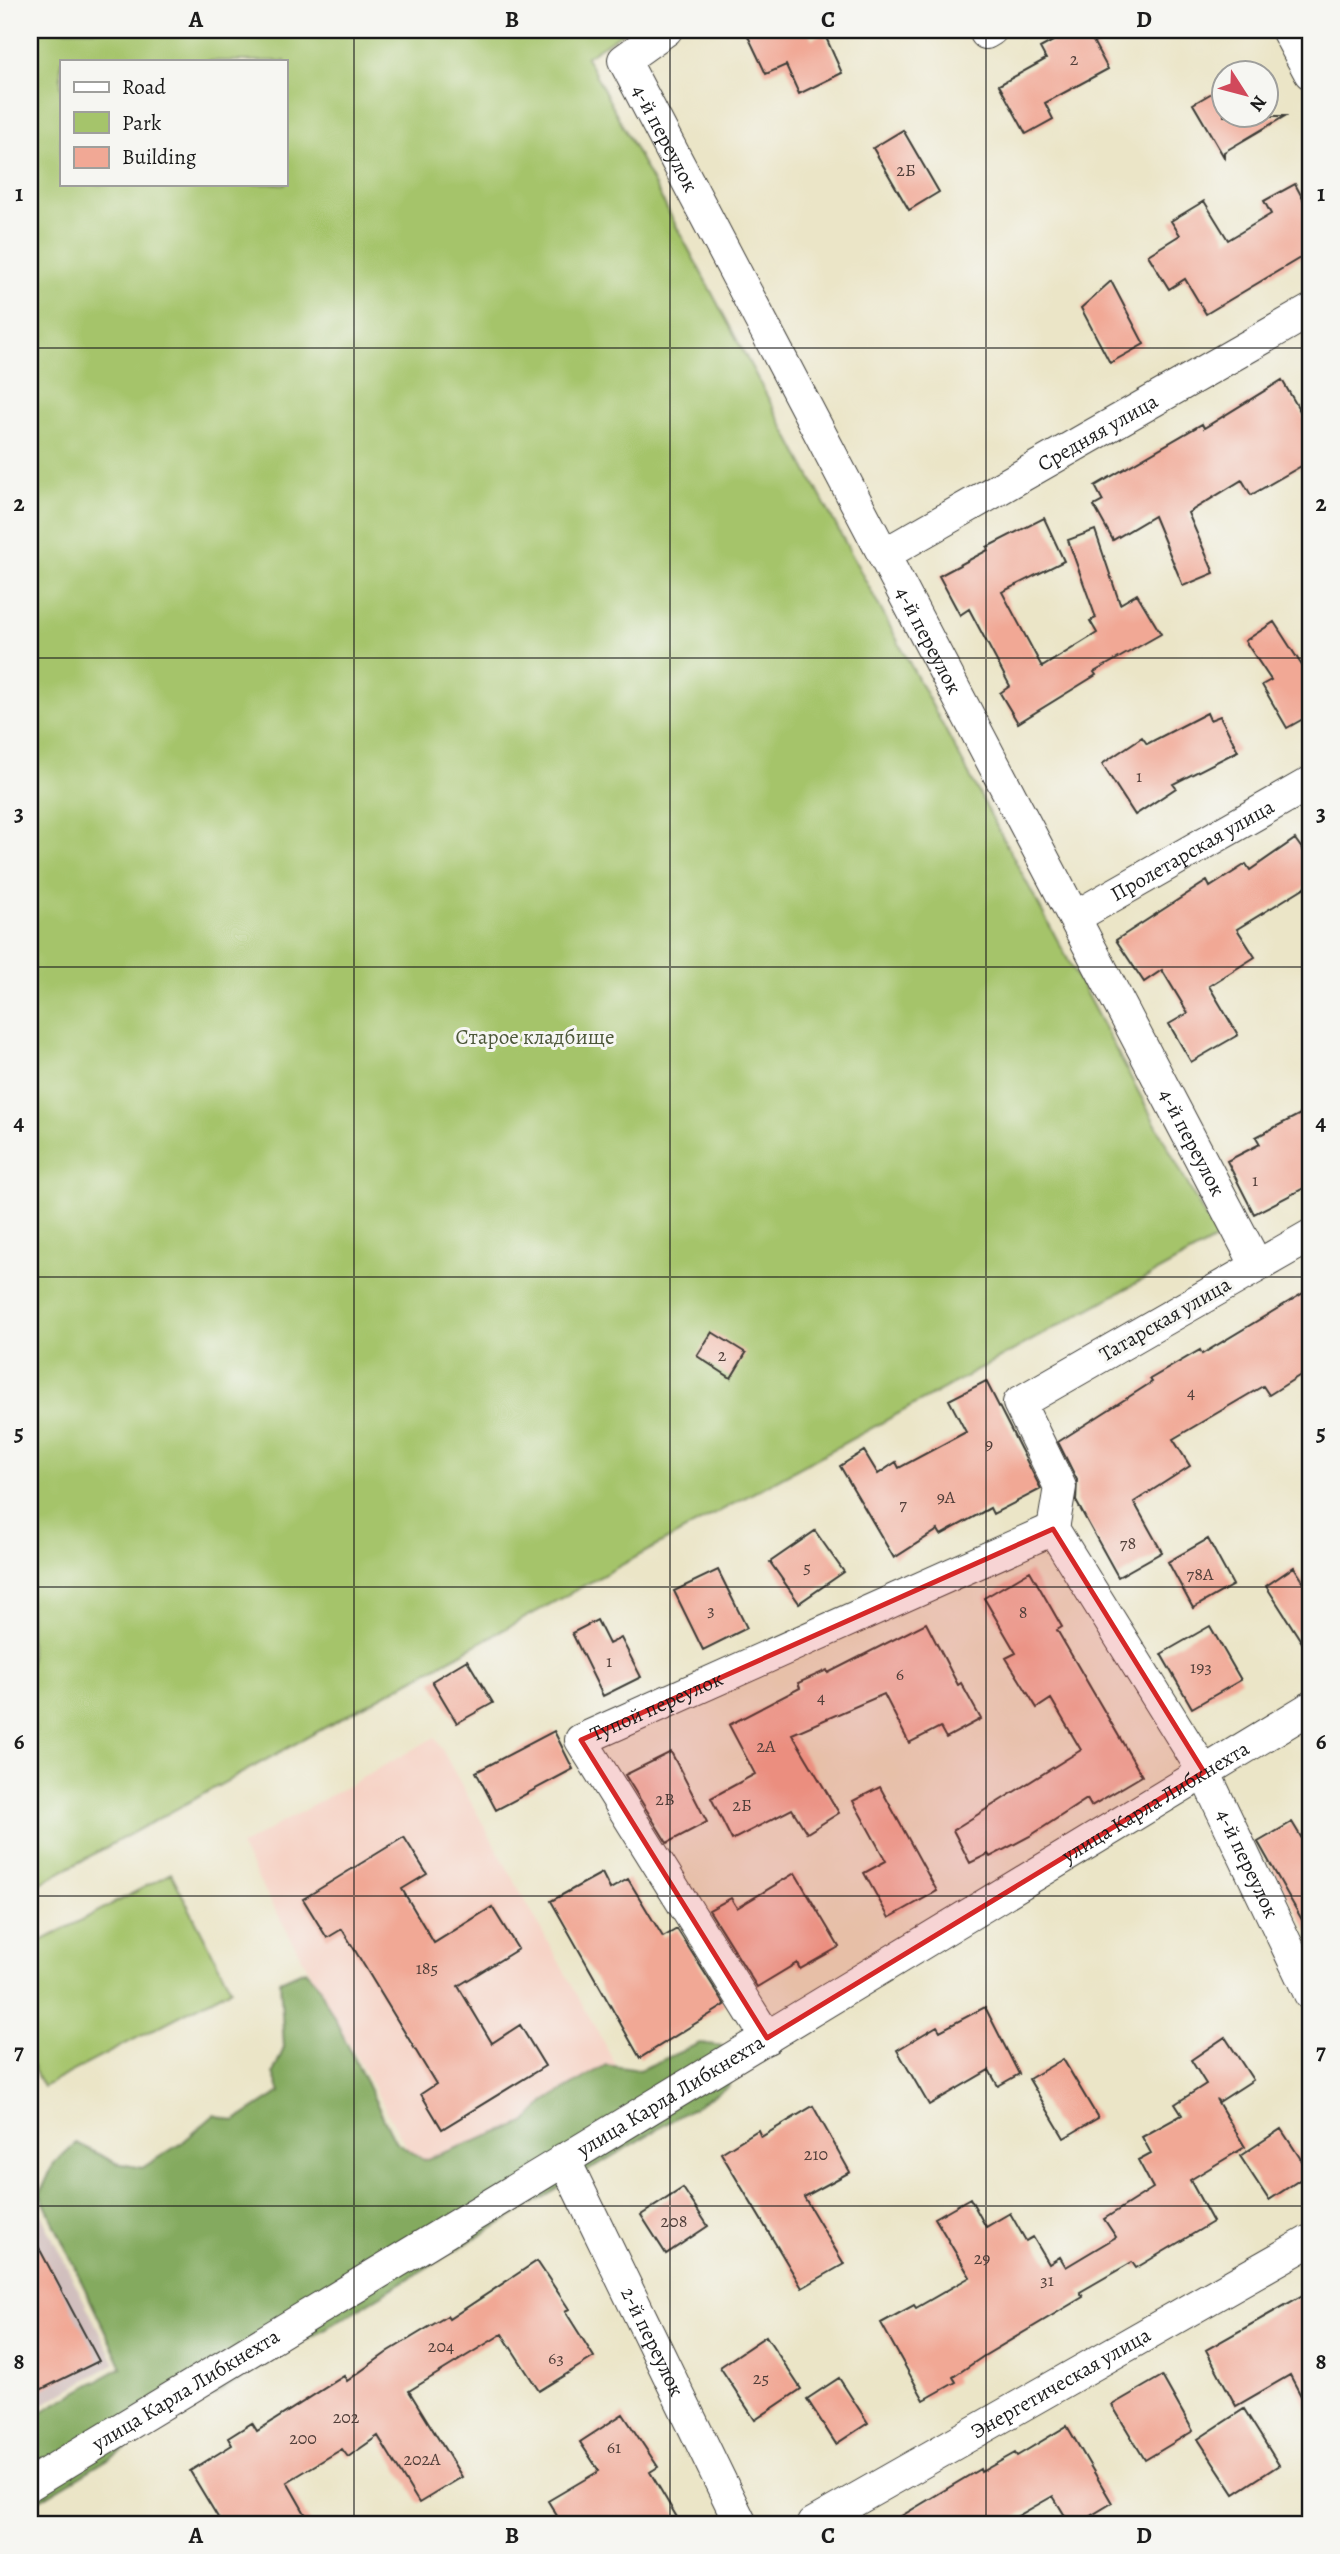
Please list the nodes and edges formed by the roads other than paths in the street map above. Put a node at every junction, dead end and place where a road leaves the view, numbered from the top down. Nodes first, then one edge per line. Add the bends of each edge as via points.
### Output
1 (666, 30) edge
2 (1287, 30) edge
3 (1310, 73) edge
4 (1310, 311) edge
5 (885, 554) junction
6 (1310, 783) edge
7 (1075, 917) junction
8 (1310, 1236) edge
9 (1257, 1266) junction
10 (1053, 1529) junction
11 (1310, 1708) edge
12 (1204, 1772) junction
13 (1310, 1994) edge
14 (767, 2038) junction
15 (564, 2160) junction
16 (1310, 2241) edge
17 (30, 2484) edge
18 (741, 2524) edge
19 (813, 2524) edge

1 - 5 street, 4-й переулок via 624,60
2 - 3 street
4 - 5 street, Средняя улица
5 - 7 street, 4-й переулок
6 - 7 street, Пролетарская улица
7 - 9 street, 4-й переулок
8 - 9 street, Татарская улица
9 - 10 street, Татарская улица via 1019,1403 1060,1487
10 - 12 street, 4-й переулок
10 - 14 street, Тупой переулок via 581,1740
11 - 12 street, улица Карла Либкнехта
12 - 13 street, 4-й переулок
12 - 14 street, улица Карла Либкнехта
14 - 15 street, улица Карла Либкнехта
15 - 17 street, улица Карла Либкнехта
15 - 18 street, 2-й переулок
16 - 19 street, Энергетическая улица

